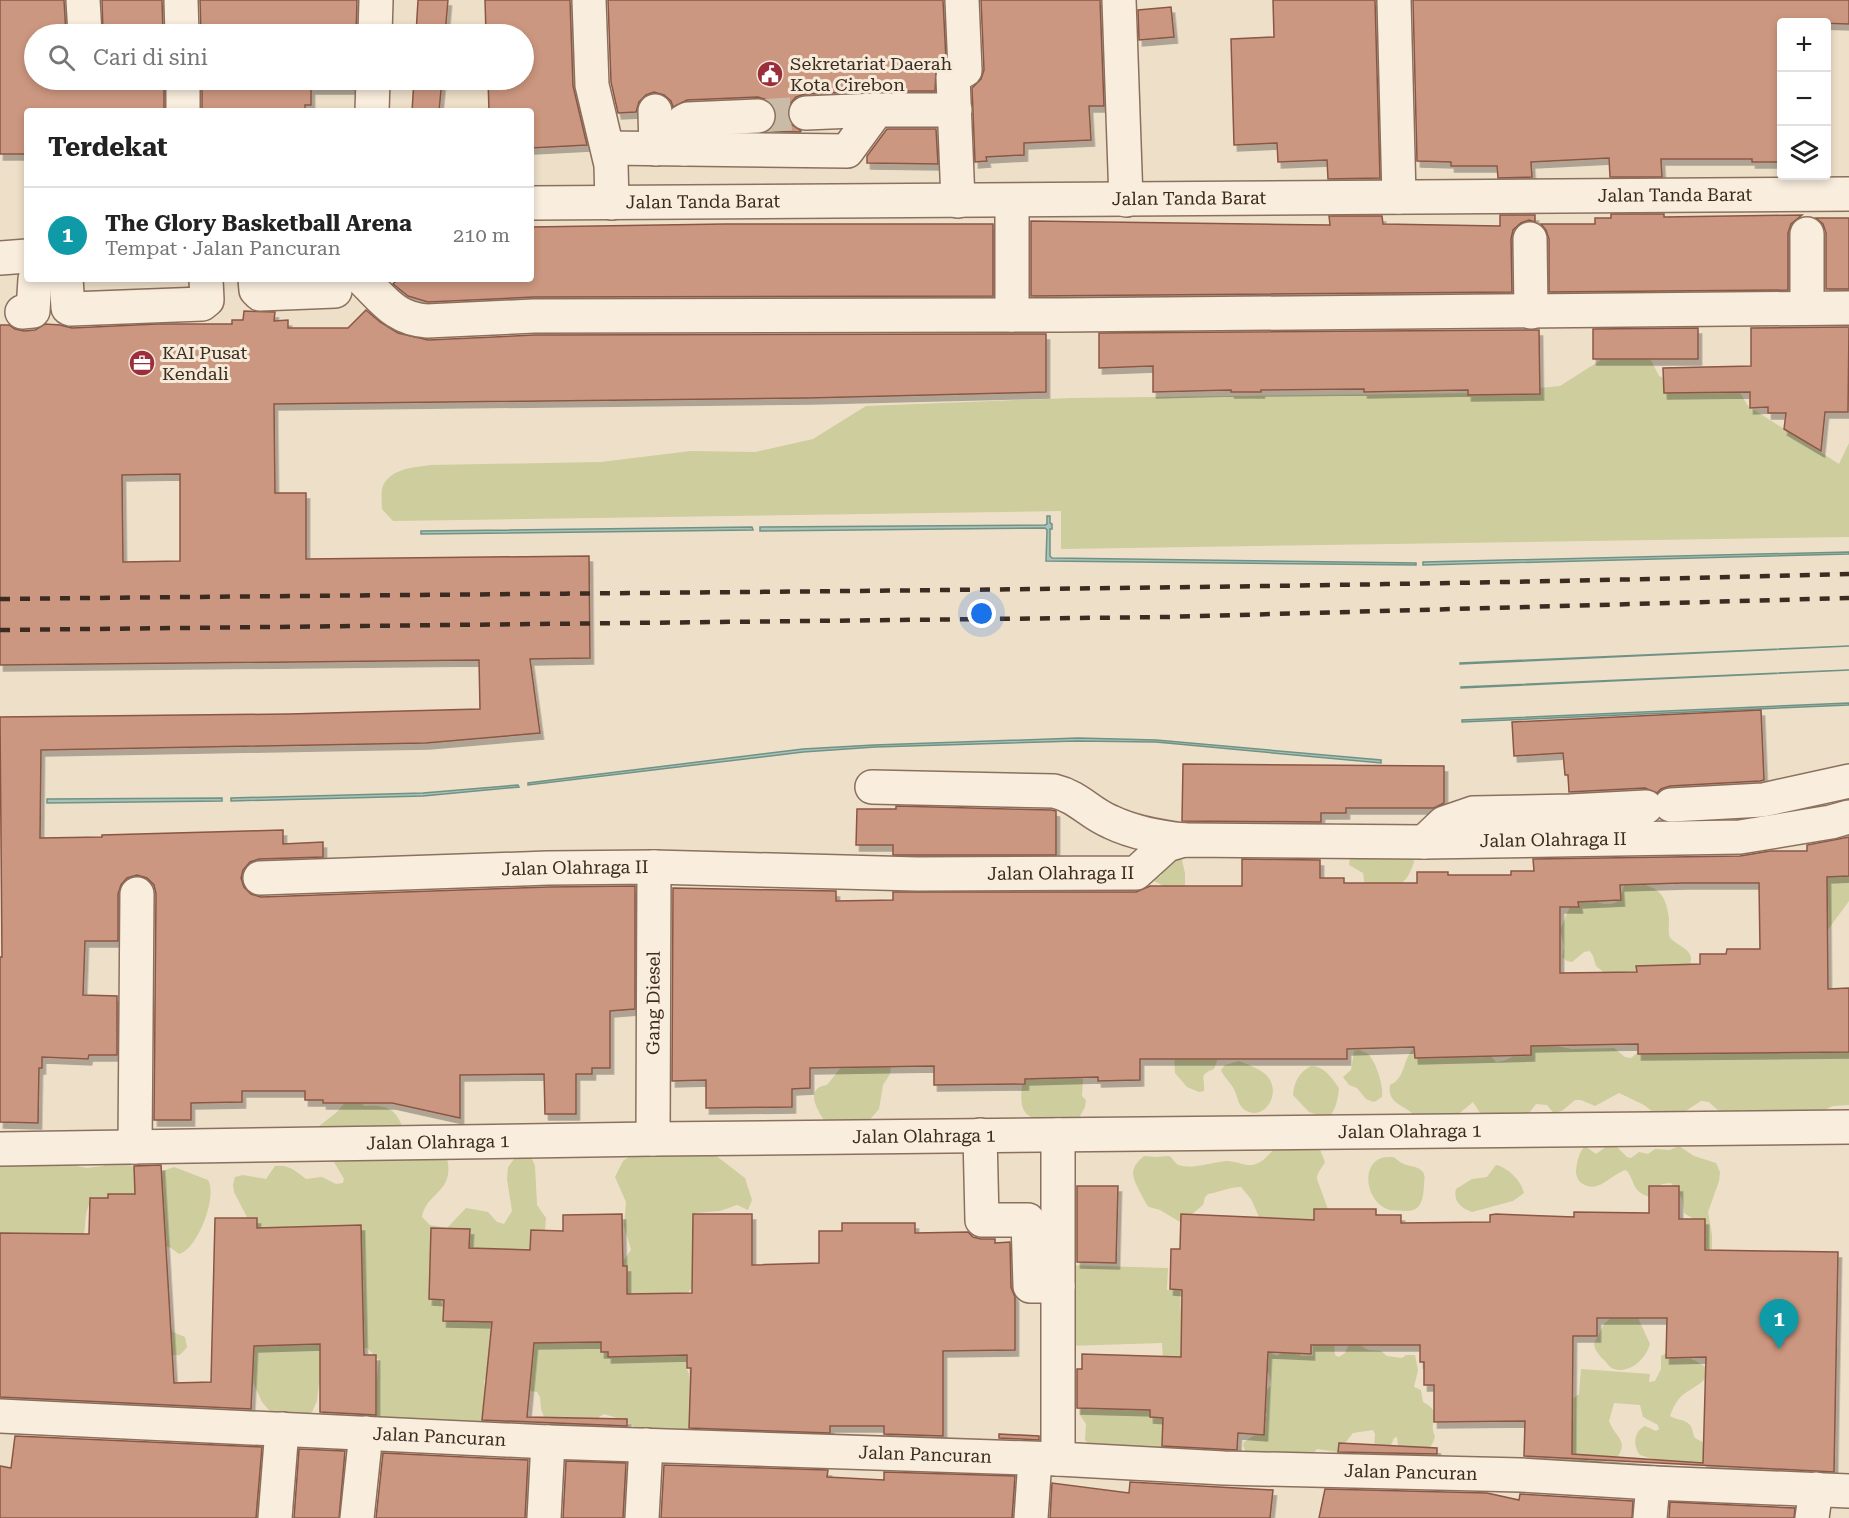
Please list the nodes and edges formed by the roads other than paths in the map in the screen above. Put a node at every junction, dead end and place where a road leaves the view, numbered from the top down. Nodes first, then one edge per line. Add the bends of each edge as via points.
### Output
1 (83, 0) edge
2 (181, 0) edge
3 (376, 0) edge
4 (589, 0) edge
5 (962, 0) edge
6 (1119, 0) edge
7 (1394, 0) edge
8 (84, 24) edge
9 (182, 24) edge
10 (375, 24) edge
11 (183, 90) edge
12 (373, 90) edge
13 (183, 108) edge
14 (372, 108) edge
15 (877, 110) junction
16 (955, 110) junction
17 (655, 111) dead end
18 (806, 113) tunnel mouth
19 (758, 116) tunnel mouth
20 (608, 148) junction
21 (670, 149) junction
22 (1849, 194) edge
23 (1399, 197) junction
24 (1126, 200) junction
25 (958, 201) junction
26 (1012, 201) junction
27 (534, 203) edge
28 (612, 203) junction
29 (1807, 216) junction
30 (1530, 219) junction
31 (24, 255) edge
32 (0, 258) edge
33 (34, 282) edge
34 (66, 282) edge
35 (206, 282) edge
36 (255, 282) edge
37 (349, 285) edge
38 (1807, 308) junction
39 (1849, 308) edge
40 (22, 312) dead end
41 (1531, 312) junction
42 (1012, 315) junction
43 (1849, 780) edge
44 (872, 787) dead end
45 (1849, 817) edge
46 (1184, 840) junction
47 (1424, 842) junction
48 (654, 867) junction
49 (260, 878) dead end
50 (137, 894) dead end
51 (1849, 1127) edge
52 (1058, 1135) junction
53 (980, 1136) junction
54 (652, 1139) junction
55 (135, 1147) junction
56 (0, 1149) edge
57 (1058, 1286) junction
58 (0, 1416) edge
59 (282, 1429) junction
60 (366, 1433) junction
61 (548, 1442) junction
62 (646, 1445) junction
63 (1046, 1459) junction
64 (1653, 1483) junction
65 (1849, 1491) edge
66 (1814, 1503) edge
67 (275, 1518) edge
68 (357, 1518) edge
69 (544, 1518) edge
70 (642, 1518) edge
71 (1031, 1518) edge
72 (1650, 1518) edge

1 - 8 street
2 - 9 street
3 - 10 street
4 - 20 street via 592,85
5 - 16 street via 965,70 953,77
6 - 24 street
7 - 23 street
11 - 13 street
12 - 14 street
15 - 16 street
15 - 18 street
15 - 21 street via 847,151
16 - 25 street
17 - 21 street
19 - 21 street via 688,119
20 - 21 street
20 - 28 street
22 - 29 street, Jalan Tanda Barat
23 - 24 street, Jalan Tanda Barat
23 - 30 street, Jalan Tanda Barat
24 - 26 street, Jalan Tanda Barat
25 - 26 street, Jalan Tanda Barat
25 - 28 street, Jalan Tanda Barat
26 - 42 street
27 - 28 street, Jalan Tanda Barat
29 - 30 street, Jalan Tanda Barat
29 - 38 street
30 - 41 street
31 - 32 street
33 - 40 street via 33,311
34 - 35 street via 66,304 71,309 202,304 207,300
36 - 37 street via 260,294
37 - 42 street via 399,315 427,321 534,316
38 - 39 street
38 - 41 street
41 - 42 street
43 - 47 street via 1762,800 1473,813 1443,823
44 - 46 street via 1054,791 1069,794 1110,822 1154,836
45 - 47 street, Jalan Olahraga II via 1740,837
46 - 47 street, Jalan Olahraga II
46 - 48 street, Jalan Olahraga II via 1167,845 1136,873 917,874
48 - 49 street, Jalan Olahraga II
48 - 54 street, Gang Diesel
50 - 55 street
51 - 52 street, Jalan Olahraga 1
52 - 53 street, Jalan Olahraga 1
52 - 57 street
53 - 54 street, Jalan Olahraga 1
53 - 57 street via 982,1220 1028,1220 1030,1286
54 - 55 street, Jalan Olahraga 1
55 - 56 street, Jalan Olahraga 1
57 - 63 street
58 - 59 street, Jalan Pancuran
59 - 60 street, Jalan Pancuran
59 - 67 street
60 - 61 street, Jalan Pancuran
60 - 68 street
61 - 62 street, Jalan Pancuran
61 - 69 street
62 - 63 street, Jalan Pancuran
62 - 70 street
63 - 64 street, Jalan Pancuran
63 - 71 street
64 - 66 street, Jalan Pancuran
64 - 72 street
65 - 66 street, Jalan Pancuran

